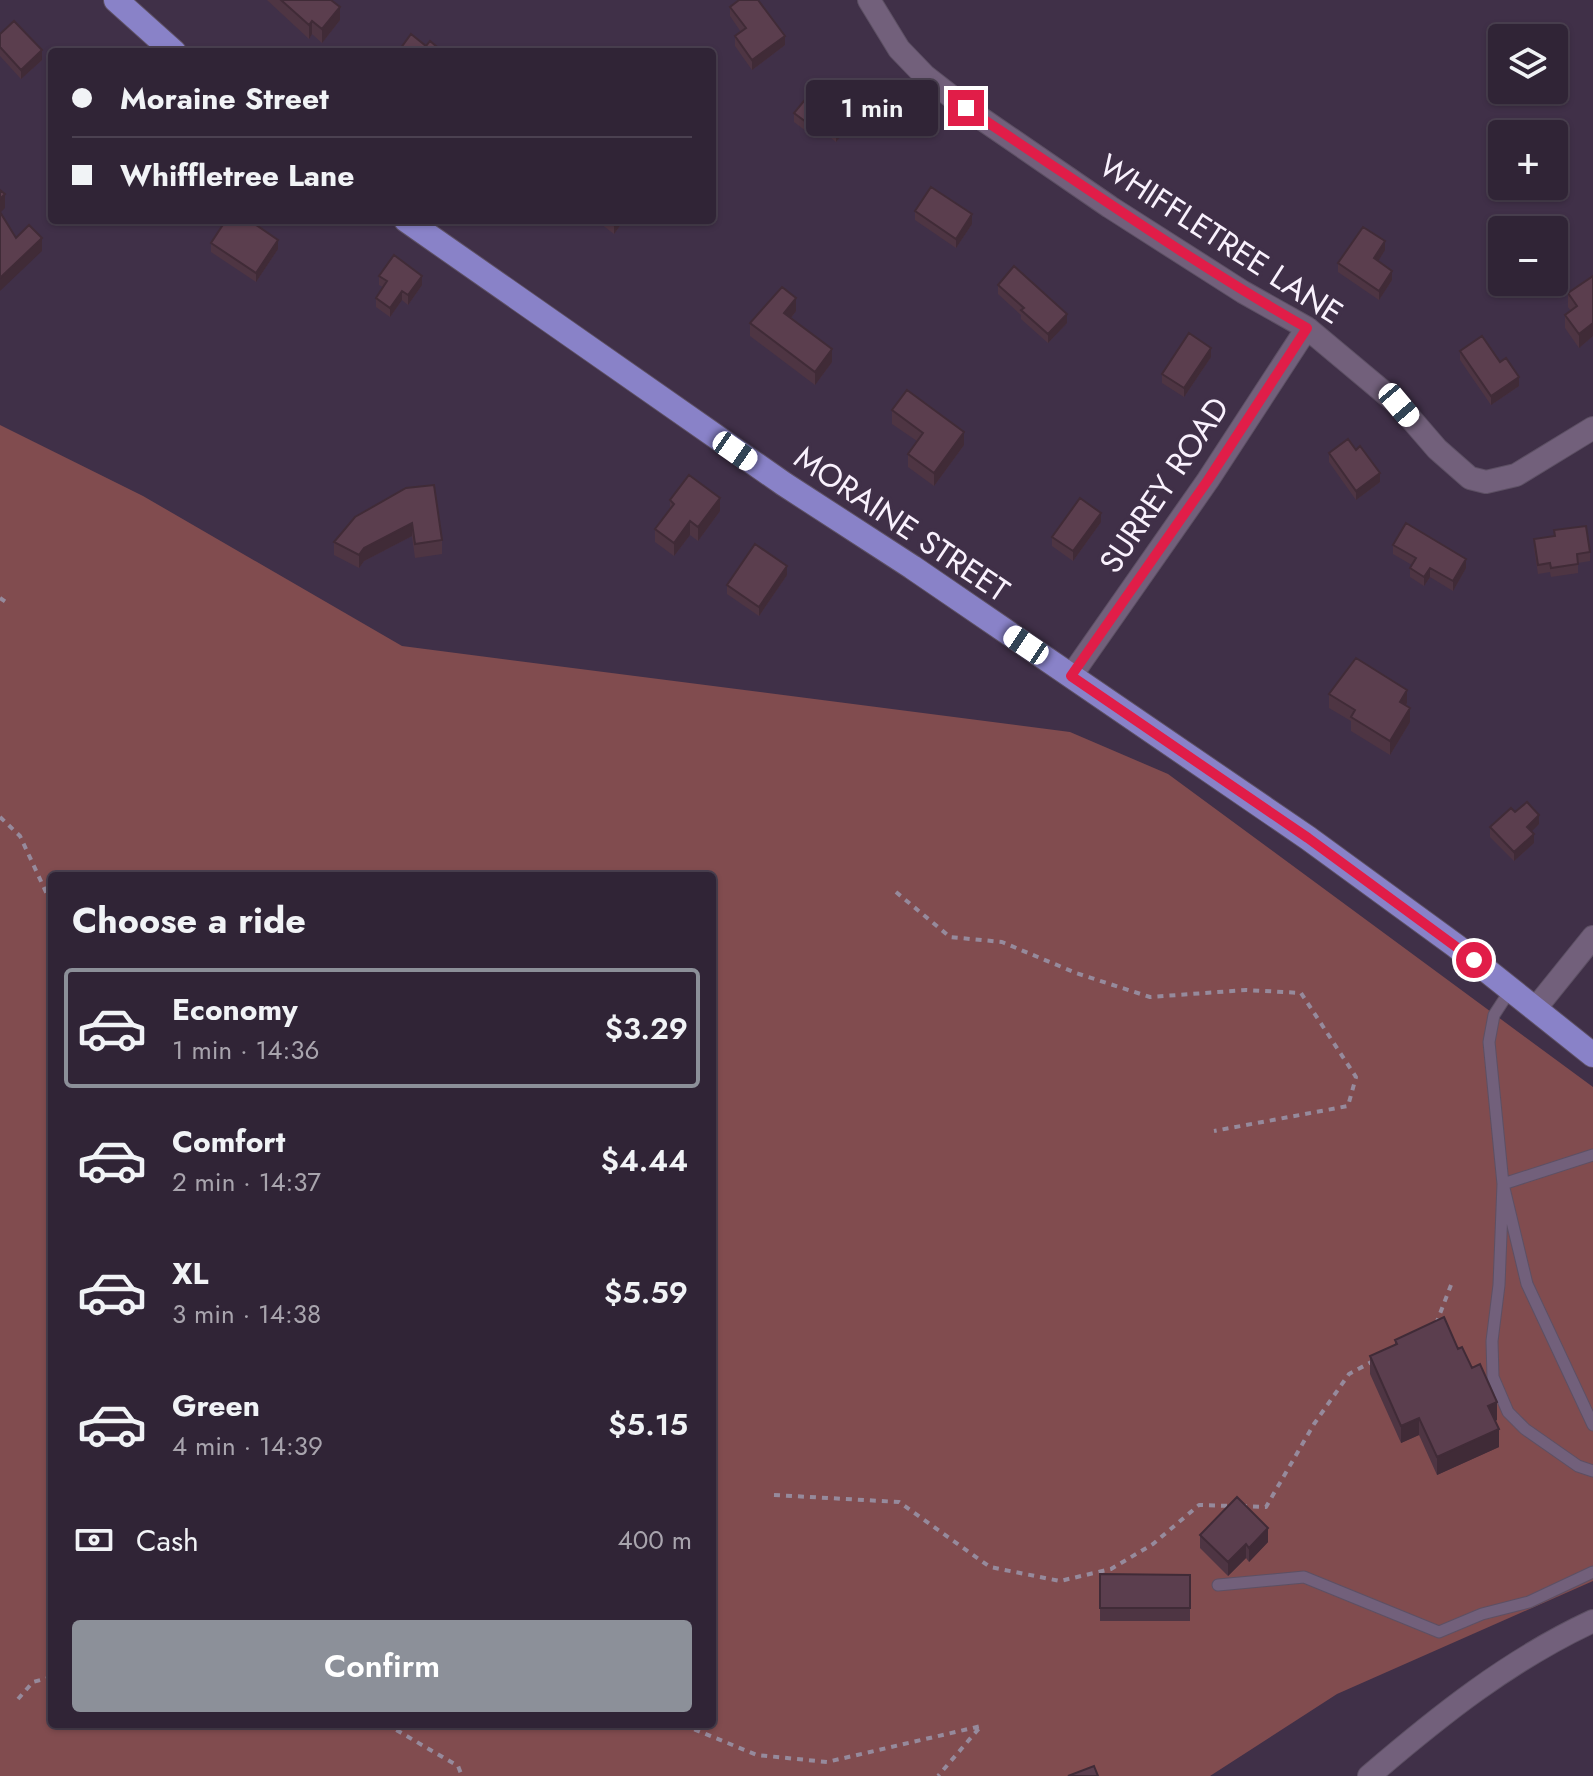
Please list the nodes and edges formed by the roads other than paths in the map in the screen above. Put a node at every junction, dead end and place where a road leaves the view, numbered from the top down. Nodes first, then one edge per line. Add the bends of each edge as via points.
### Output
1 (116, 0) edge
2 (869, 0) edge
3 (170, 48) edge
4 (412, 224) edge
5 (1307, 328) junction
6 (1593, 428) edge
7 (1071, 676) junction
8 (1593, 937) edge
9 (1511, 989) junction
10 (1535, 1009) junction
11 (1593, 1055) edge
12 (1593, 1155) edge
13 (1503, 1184) junction
14 (1593, 1425) edge
15 (1593, 1471) edge
16 (1593, 1572) edge
17 (1218, 1585) dead end
18 (1593, 1621) edge
19 (1369, 1776) edge

1 - 3 main road
2 - 5 street, WHIFFLETREE LANE via 905,55 966,108 1243,292
4 - 7 main road, MORAINE STREET
5 - 6 street, WHIFFLETREE LANE via 1399,405 1470,478 1486,482 1516,475
5 - 7 street, SURREY ROAD
7 - 9 main road, MORAINE STREET via 1308,838
8 - 10 street
9 - 10 main road, MORAINE STREET
9 - 13 lane via 1494,1015 1489,1042
10 - 11 main road, MORAINE STREET
12 - 13 lane
13 - 14 lane via 1527,1284
13 - 15 lane via 1493,1377 1508,1412 1525,1429
16 - 17 lane via 1529,1602 1439,1632 1304,1577
18 - 19 street via 1523,1657 1465,1696

